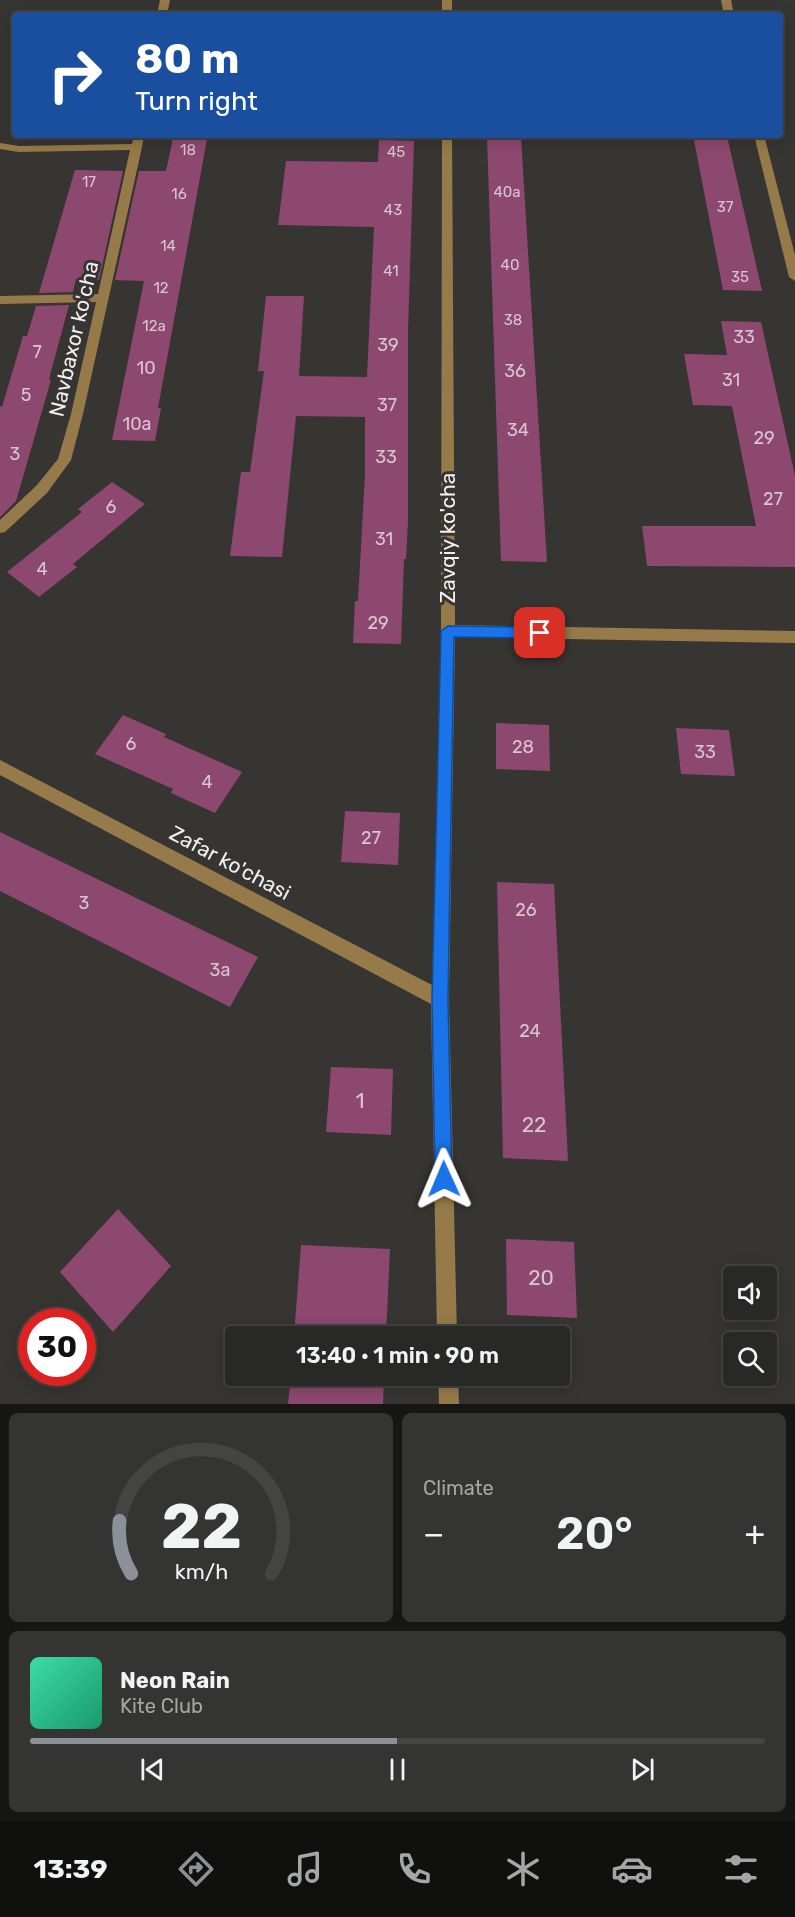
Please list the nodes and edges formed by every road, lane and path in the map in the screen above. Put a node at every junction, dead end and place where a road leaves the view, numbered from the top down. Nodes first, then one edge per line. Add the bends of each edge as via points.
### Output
1 (447, 138) edge
2 (760, 138) edge
3 (138, 141) edge
4 (0, 146) edge
5 (795, 277) edge
6 (103, 298) junction
7 (0, 300) edge
8 (0, 528) edge
9 (448, 631) junction
10 (795, 637) edge
11 (0, 767) edge
12 (440, 999) junction
13 (447, 1326) edge
14 (448, 1386) edge
15 (449, 1404) edge

1 - 9 street, Zavqiy ko'cha
2 - 5 street
3 - 4 street via 19,149
3 - 6 street, Navbaxor ko'cha
6 - 7 street
6 - 8 street, Navbaxor ko'cha via 64,460 42,489
9 - 10 street
9 - 12 street, Zavqiy ko'cha
11 - 12 street, Zafar ko'chasi
12 - 13 street, Zavqiy ko'cha
14 - 15 street

